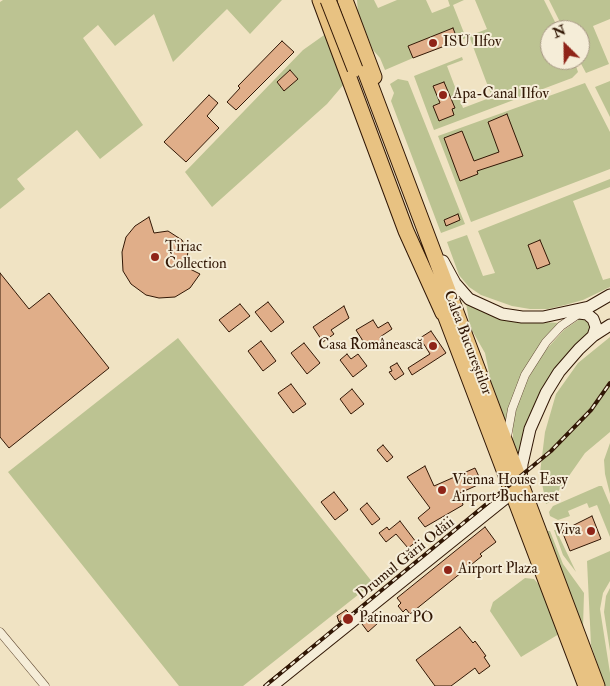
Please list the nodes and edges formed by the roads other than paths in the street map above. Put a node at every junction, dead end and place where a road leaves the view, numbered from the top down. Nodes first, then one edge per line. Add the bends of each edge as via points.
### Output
1 (320, 0) edge
2 (328, 0) edge
3 (337, 0) edge
4 (345, 0) edge
5 (353, 0) edge
6 (357, 33) junction
7 (366, 57) junction
8 (344, 66) junction
9 (412, 208) junction
10 (434, 241) junction
11 (610, 295) edge
12 (582, 312) junction
13 (452, 319) junction
14 (610, 325) edge
15 (593, 336) junction
16 (506, 447) junction
17 (516, 489) junction
18 (0, 632) edge
19 (45, 686) edge
20 (272, 686) edge
21 (586, 686) edge
22 (598, 686) edge

1 - 8 highway
2 - 9 highway, Calea Bucureștilor, bridge
3 - 9 highway, Calea Bucureștilor
4 - 6 highway
5 - 6 highway
6 - 7 highway
7 - 8 highway via 354,53 345,60
7 - 10 highway
8 - 13 highway via 406,231 439,307
9 - 13 highway, Calea Bucureștilor
10 - 12 street via 449,273 469,299 502,314 522,318
10 - 13 highway via 456,301
11 - 12 street
12 - 15 street via 593,319 596,327
12 - 16 street via 561,326 546,342 524,374 512,408
13 - 16 highway, Calea Bucureștilor
13 - 17 highway, Calea Bucureștilor
14 - 15 street
15 - 17 street via 559,372 546,392 530,429
16 - 17 highway, Calea Bucureștilor
17 - 20 street, Drumul Gării Odăii
17 - 21 highway, Calea Bucureștilor
17 - 22 highway, Calea Bucureștilor
18 - 19 street

